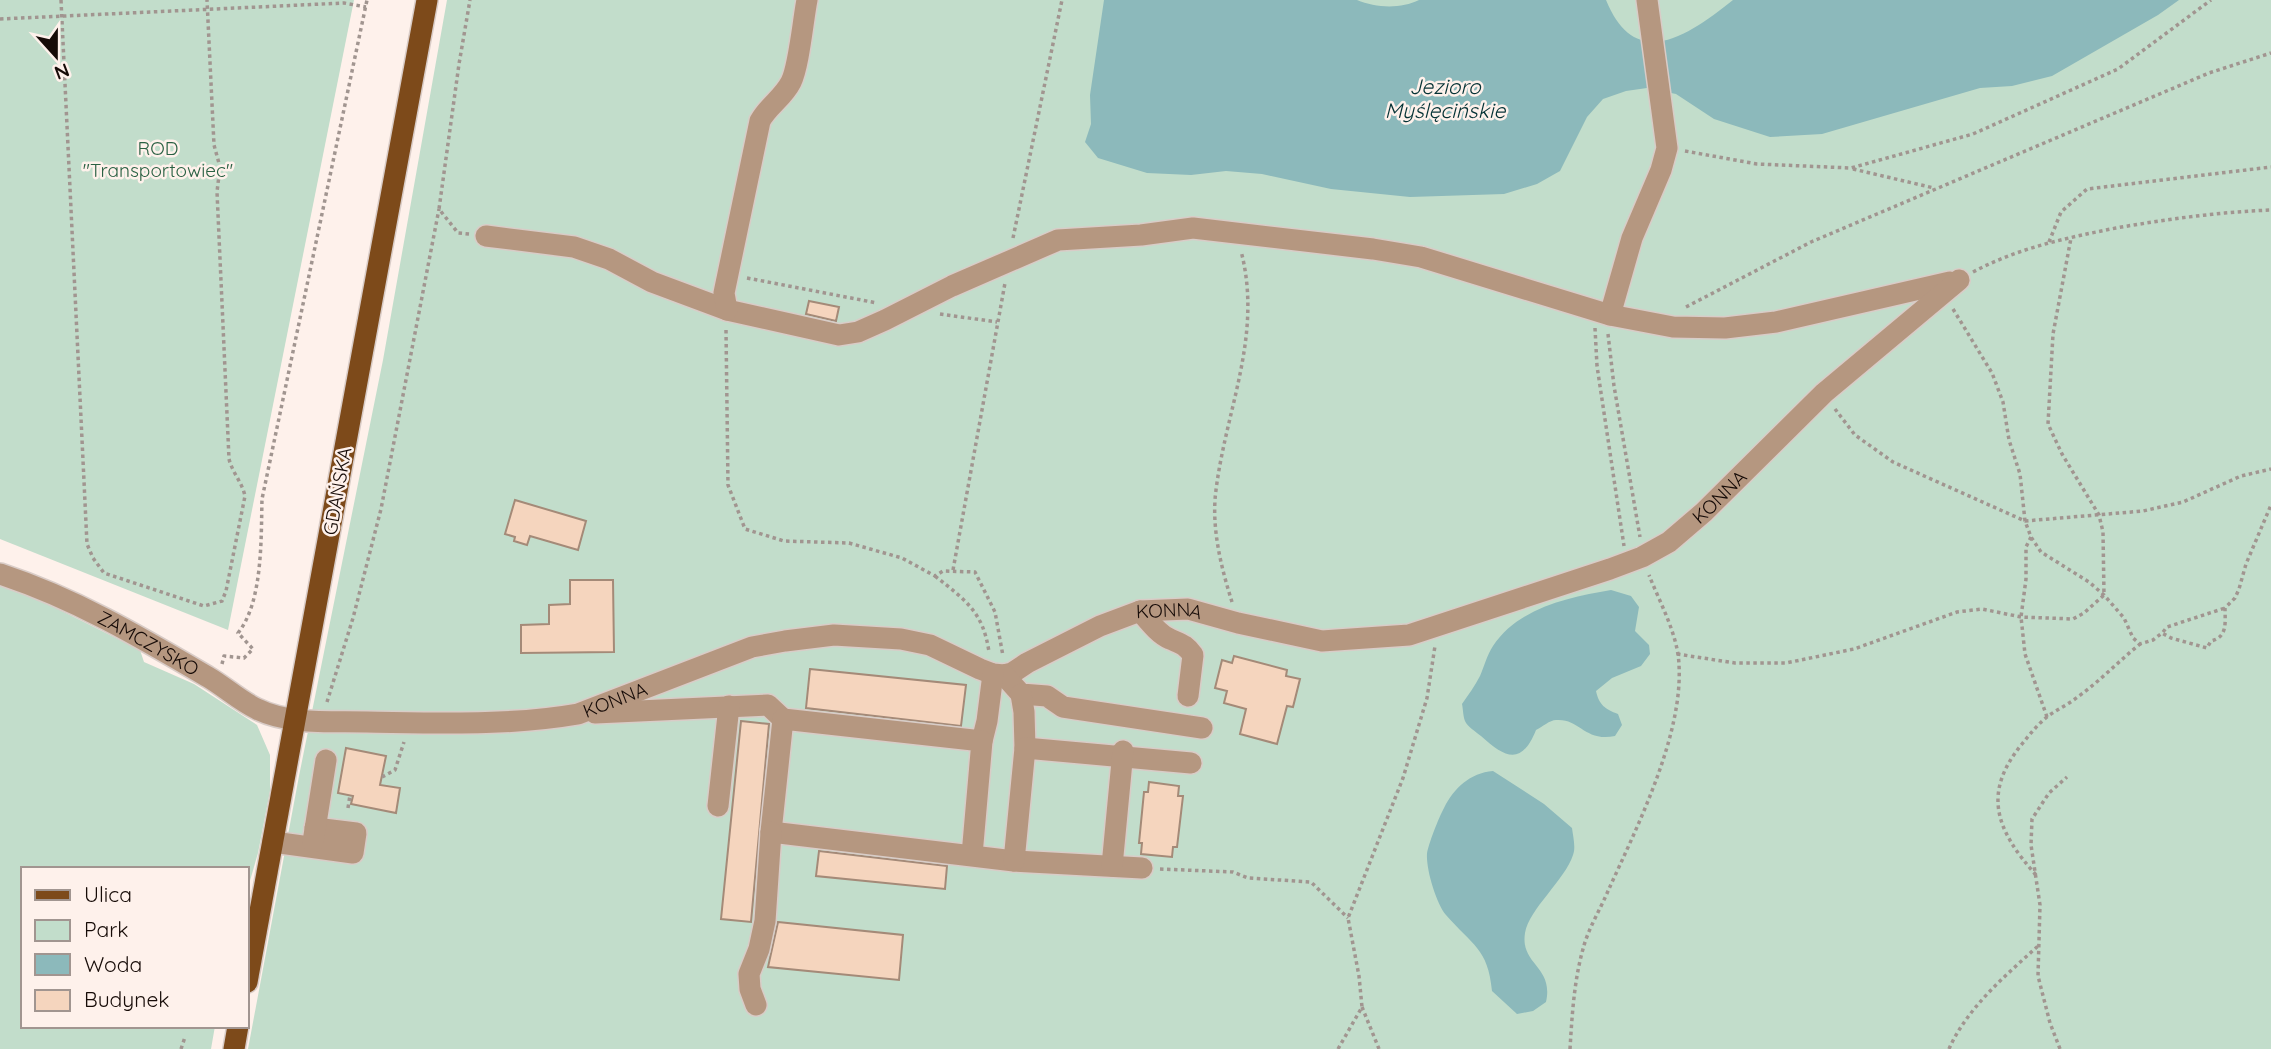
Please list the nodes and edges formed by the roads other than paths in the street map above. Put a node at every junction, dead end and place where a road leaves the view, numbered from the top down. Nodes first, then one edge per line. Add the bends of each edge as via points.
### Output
1 (427, 0) edge
2 (807, 0) edge
3 (1647, 0) edge
4 (486, 236) road end
5 (727, 310) junction
6 (1604, 313) junction
7 (0, 574) edge
8 (1140, 611) junction
9 (998, 675) junction
10 (1021, 694) junction
11 (1188, 696) dead end
12 (729, 706) junction
13 (578, 714) junction
14 (295, 718) junction
15 (783, 719) junction
16 (1202, 728) dead end
17 (982, 741) junction
18 (1025, 748) junction
19 (1123, 754) junction
20 (326, 760) dead end
21 (1191, 763) dead end
22 (718, 806) dead end
23 (771, 832) junction
24 (273, 842) junction
25 (972, 855) junction
26 (1014, 861) junction
27 (1112, 866) junction
28 (1142, 868) road end
29 (248, 977) edge
30 (756, 1005) dead end
31 (238, 1028) edge
32 (234, 1049) edge

1 - 14 main road, GDAŃSKA
2 - 5 street via 792,80 760,121 724,293
3 - 6 street via 1667,148
4 - 5 street via 574,247
5 - 6 street via 839,335 858,332 1058,240 1193,228 1421,257
6 - 8 street, KONNA via 1699,329 1776,322 1951,286 1824,393 1704,512 1669,542 1641,555 1409,635 1322,641 1188,609
7 - 14 street, ZAMCZYSKO via 102,615 256,709
8 - 9 street, KONNA
8 - 11 street via 1193,654
9 - 10 street
9 - 13 street, KONNA via 930,645 879,636 834,635 752,647
9 - 17 street
10 - 16 street via 1047,696 1063,707
10 - 18 street
12 - 13 street
12 - 15 street via 768,705
12 - 22 street
13 - 14 street, KONNA via 530,721 417,723
14 - 24 main road, GDAŃSKA
15 - 17 street
15 - 23 street
17 - 25 street
18 - 19 street
18 - 26 street
19 - 21 street
19 - 27 street
20 - 24 street via 314,838
23 - 25 street
23 - 30 street via 765,921 749,974
24 - 29 main road, GDAŃSKA
25 - 26 street
26 - 27 street
27 - 28 street
31 - 32 main road

